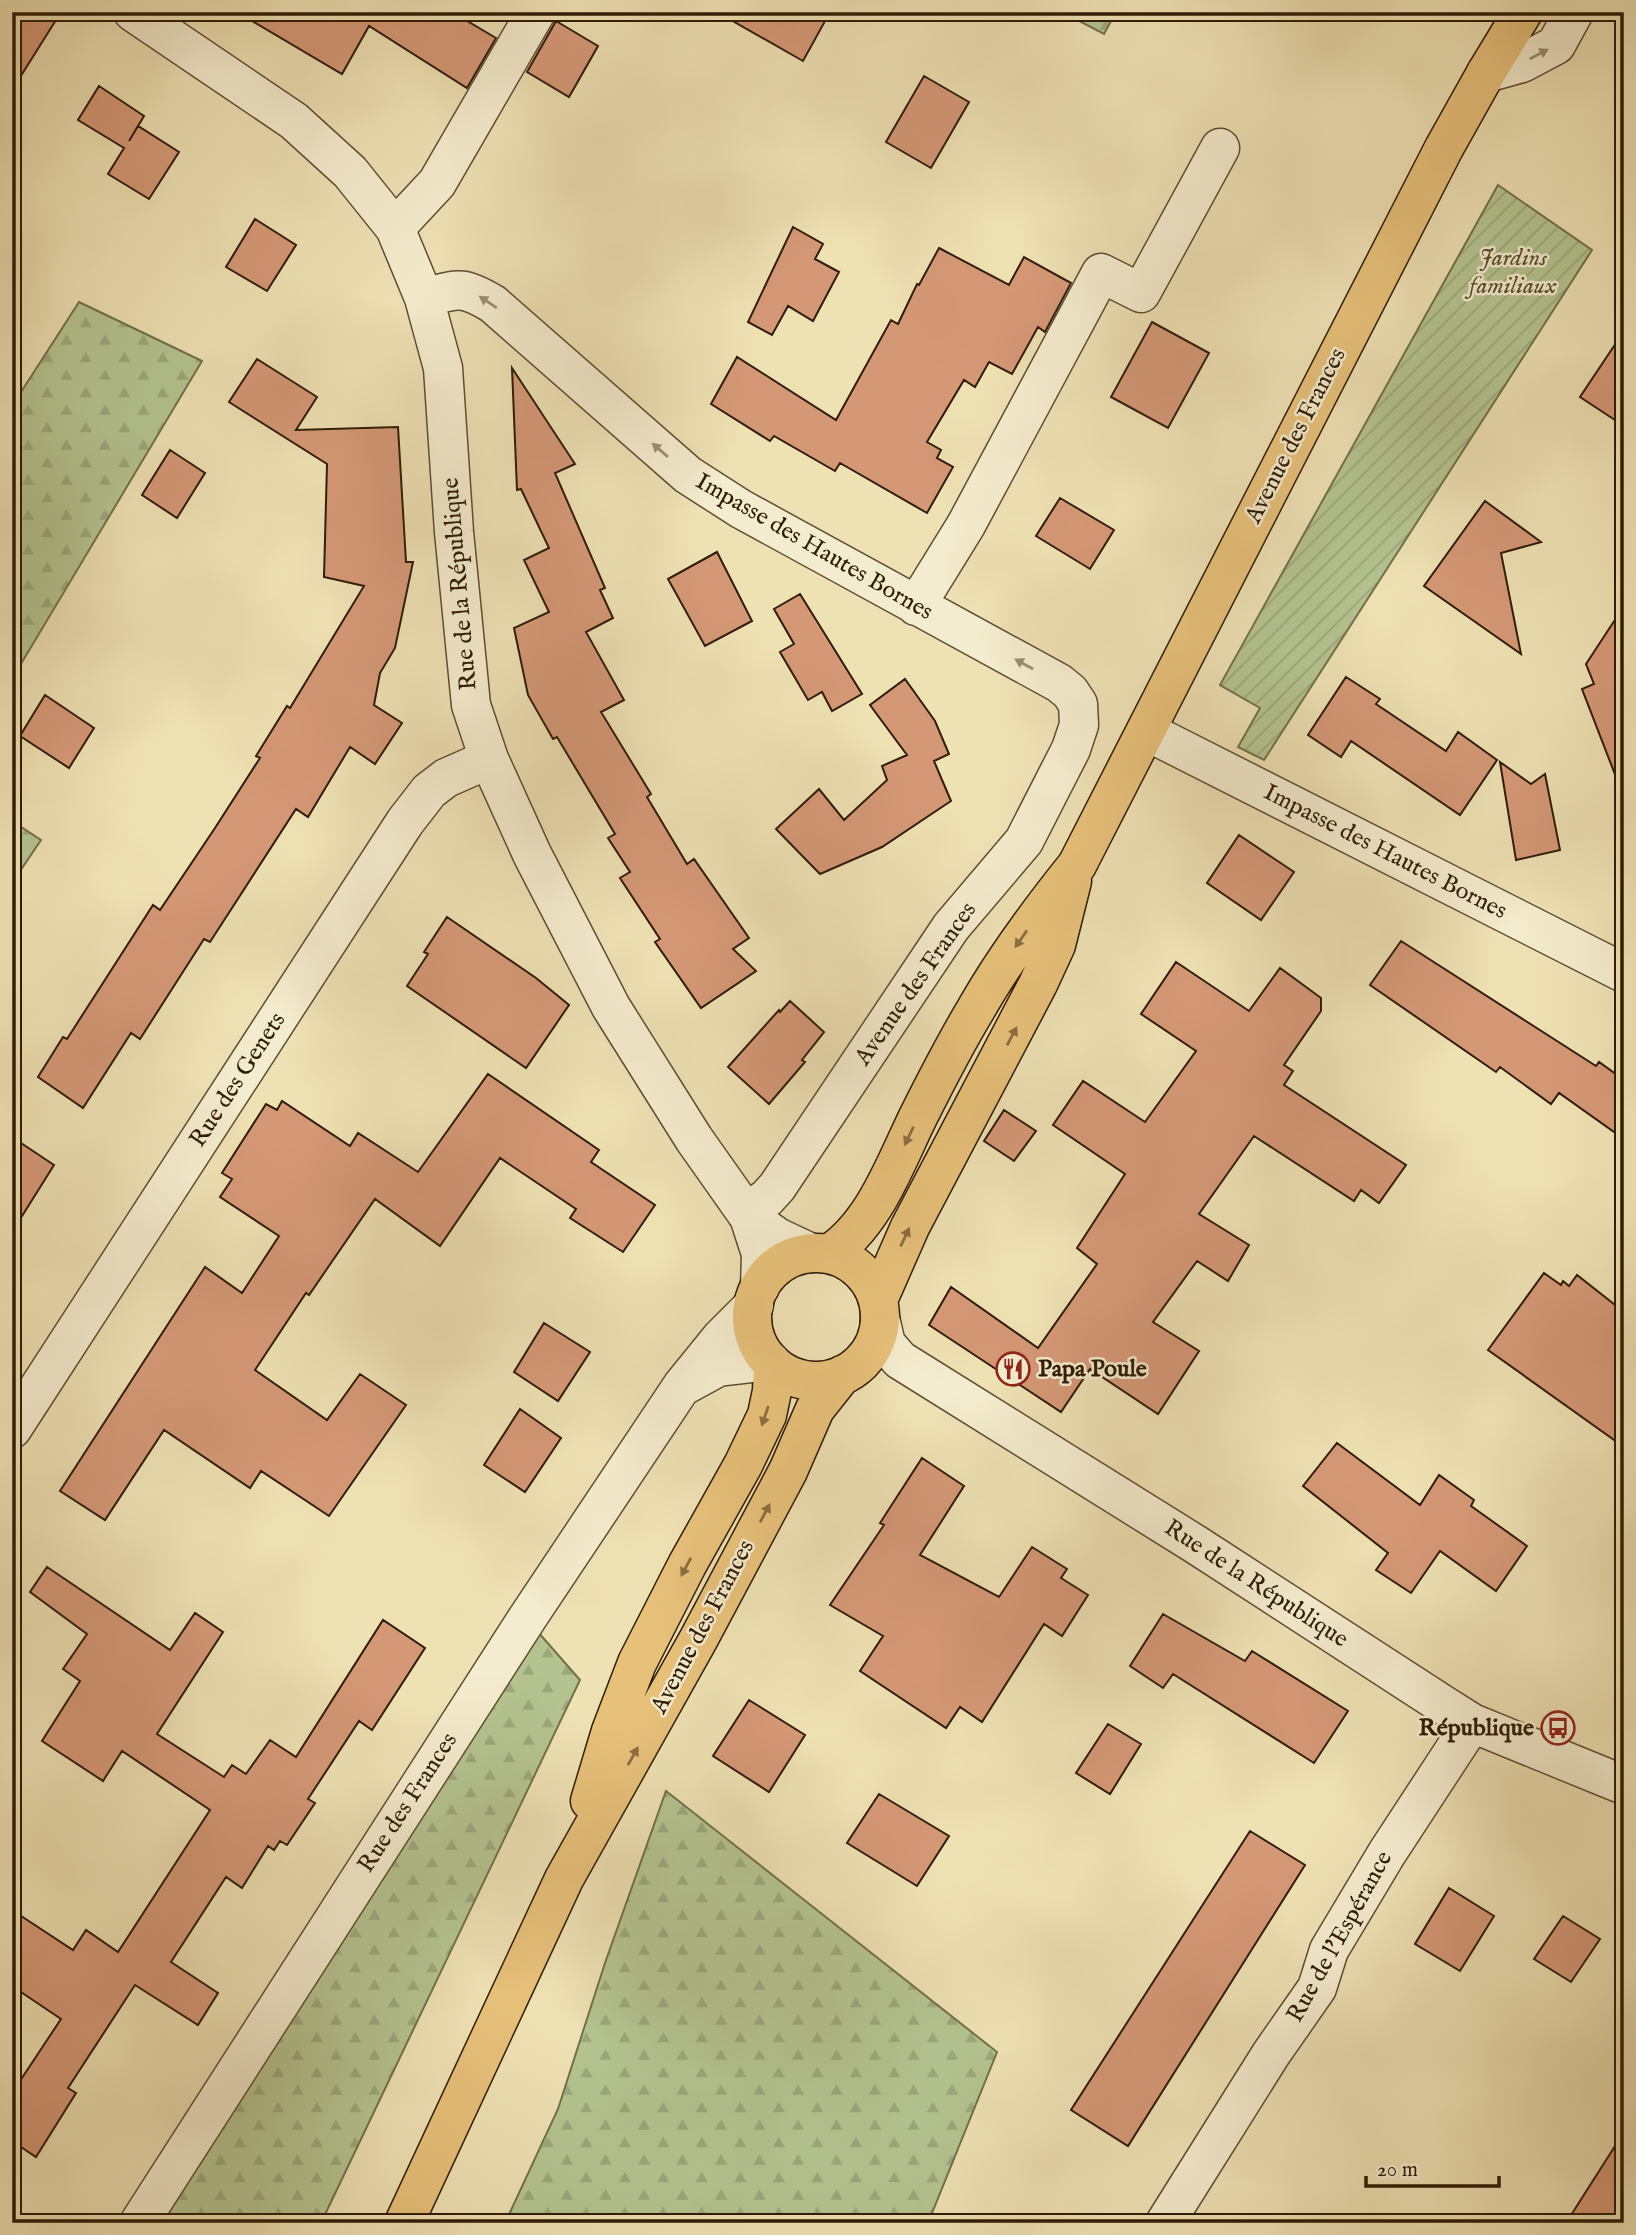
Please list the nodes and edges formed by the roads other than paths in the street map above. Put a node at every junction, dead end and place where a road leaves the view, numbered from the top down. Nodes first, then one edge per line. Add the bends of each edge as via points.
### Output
1 (133, 12) edge
2 (536, 12) edge
3 (1523, 12) edge
4 (1574, 12) edge
5 (1486, 73) junction
6 (1220, 148) dead end
7 (395, 228) junction
8 (424, 298) junction
9 (916, 607) junction
10 (1078, 704) joint
11 (1146, 731) junction
12 (489, 759) junction
13 (1077, 865) junction
14 (1624, 973) edge
15 (748, 1215) junction
16 (820, 1254) junction
17 (757, 1296) junction
18 (879, 1309) junction
19 (900, 1360) junction
20 (771, 1362) junction
21 (851, 1369) junction
22 (682, 1387) junction
23 (12, 1429) edge
24 (1472, 1723) junction
25 (1624, 1785) edge
26 (564, 1879) junction
27 (139, 2223) edge
28 (404, 2223) edge
29 (1165, 2223) edge

1 - 7 street, Rue de la République via 294,121 350,172
2 - 7 street via 437,183
3 - 5 main road, Avenue des Frances
5 -> 4 street via 1522,63 1556,45
5 - 11 main road, Avenue des Frances
6 - 9 street via 1141,293 1101,273 966,525
7 - 8 street, Rue de la République
9 -> 8 street, Impasse des Hautes Bornes via 688,475 493,304 472,291 454,290
8 - 12 street, Rue de la République via 443,368 471,705
10 -> 9 street, Impasse des Hautes Bornes via 1059,683
10 - 15 street, Avenue des Frances via 1079,725 1071,749 1024,841 951,927 777,1187
11 - 13 main road, Avenue des Frances
11 - 14 street, Impasse des Hautes Bornes
12 - 15 street, Rue de la République via 611,1007
12 - 23 street, Rue des Genets via 446,778 405,822
13 -> 16 main road, Avenue des Frances via 977,1007 880,1194 850,1238
18 -> 13 main road, Avenue des Frances via 909,1227 1056,945
15 - 16 street, Rue de la République via 777,1237
15 - 17 street, Rue de la République via 761,1254
16 - 17 main road via 793,1257 777,1267
16 - 18 main road via 846,1260 860,1270 871,1284
17 - 20 main road via 754,1332
17 - 22 street, Rue des Frances
18 - 19 street, Rue de la République via 886,1344
18 - 21 main road via 870,1352
19 - 21 street via 881,1356
19 - 24 street, Rue de la République
20 - 21 main road via 799,1378 828,1380
20 - 22 street, Rue des Frances via 718,1367
20 -> 26 main road, Avenue des Frances via 767,1415 637,1663
26 -> 21 main road, Avenue des Frances via 698,1640 788,1471 815,1409
22 - 27 street, Rue des Frances via 520,1629
24 - 25 street, Rue de la République
24 - 29 street, Rue de l'Espérance via 1329,1950 1317,1988
26 - 28 main road, Avenue des Frances

